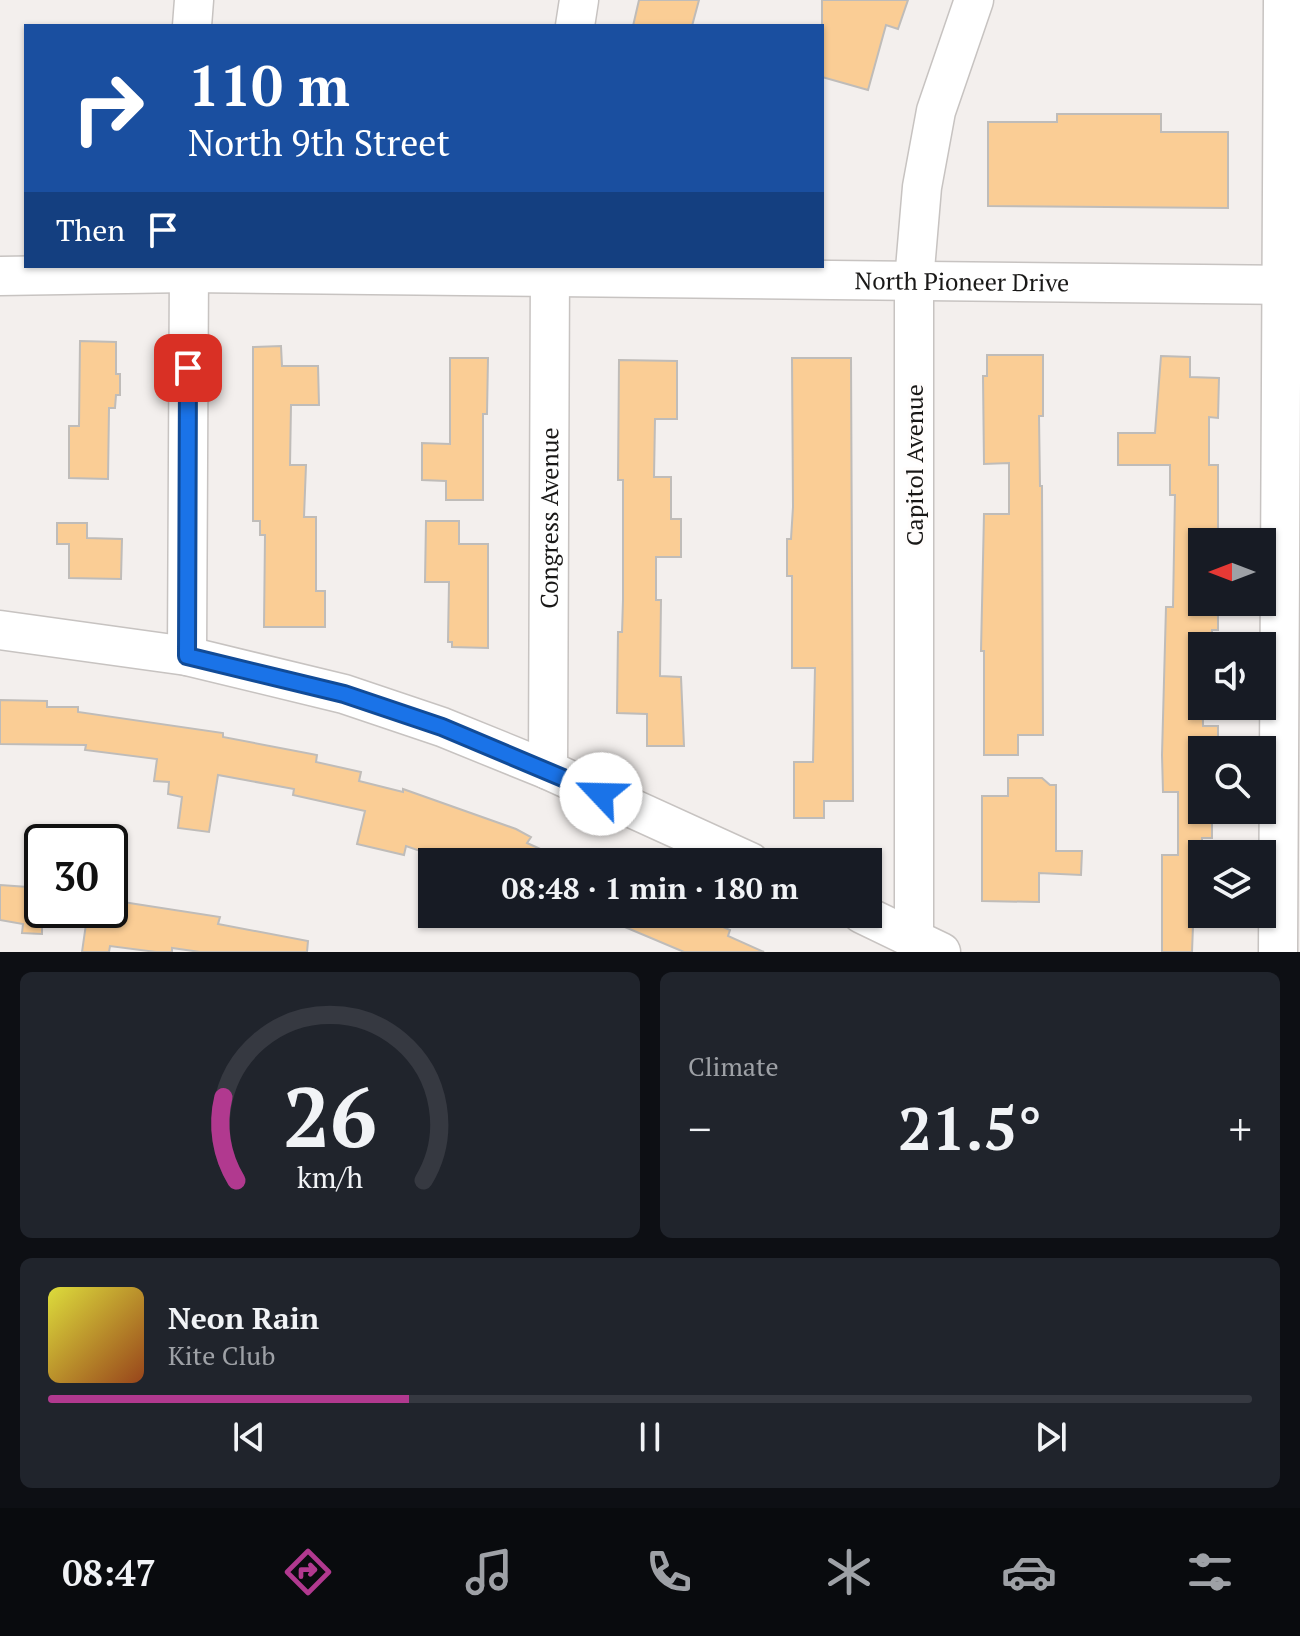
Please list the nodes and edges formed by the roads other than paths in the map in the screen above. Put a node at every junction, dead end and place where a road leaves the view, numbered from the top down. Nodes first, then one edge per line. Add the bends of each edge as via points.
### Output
1 (194, 0) edge
2 (579, 0) edge
3 (974, 0) edge
4 (1283, 0) edge
5 (192, 24) edge
6 (575, 24) edge
7 (189, 269) edge
8 (550, 271) edge
9 (0, 276) edge
10 (914, 281) junction
11 (1291, 285) edge
12 (0, 630) edge
13 (187, 656) junction
14 (548, 770) junction
15 (719, 848) edge
16 (882, 923) edge
17 (928, 945) edge
18 (1278, 952) edge

1 - 5 street
2 - 6 street
3 - 10 street, Capitol Avenue via 936,111 922,187
4 - 11 street
7 - 8 street, North Pioneer Drive
7 - 9 street, North Pioneer Drive
7 - 13 street
8 - 10 street, North Pioneer Drive
8 - 14 street, Congress Avenue
10 - 11 street, North Pioneer Drive
10 - 17 street, Capitol Avenue
11 - 18 street
12 - 13 street
13 - 14 street via 344,694
14 - 15 street
16 - 17 street

